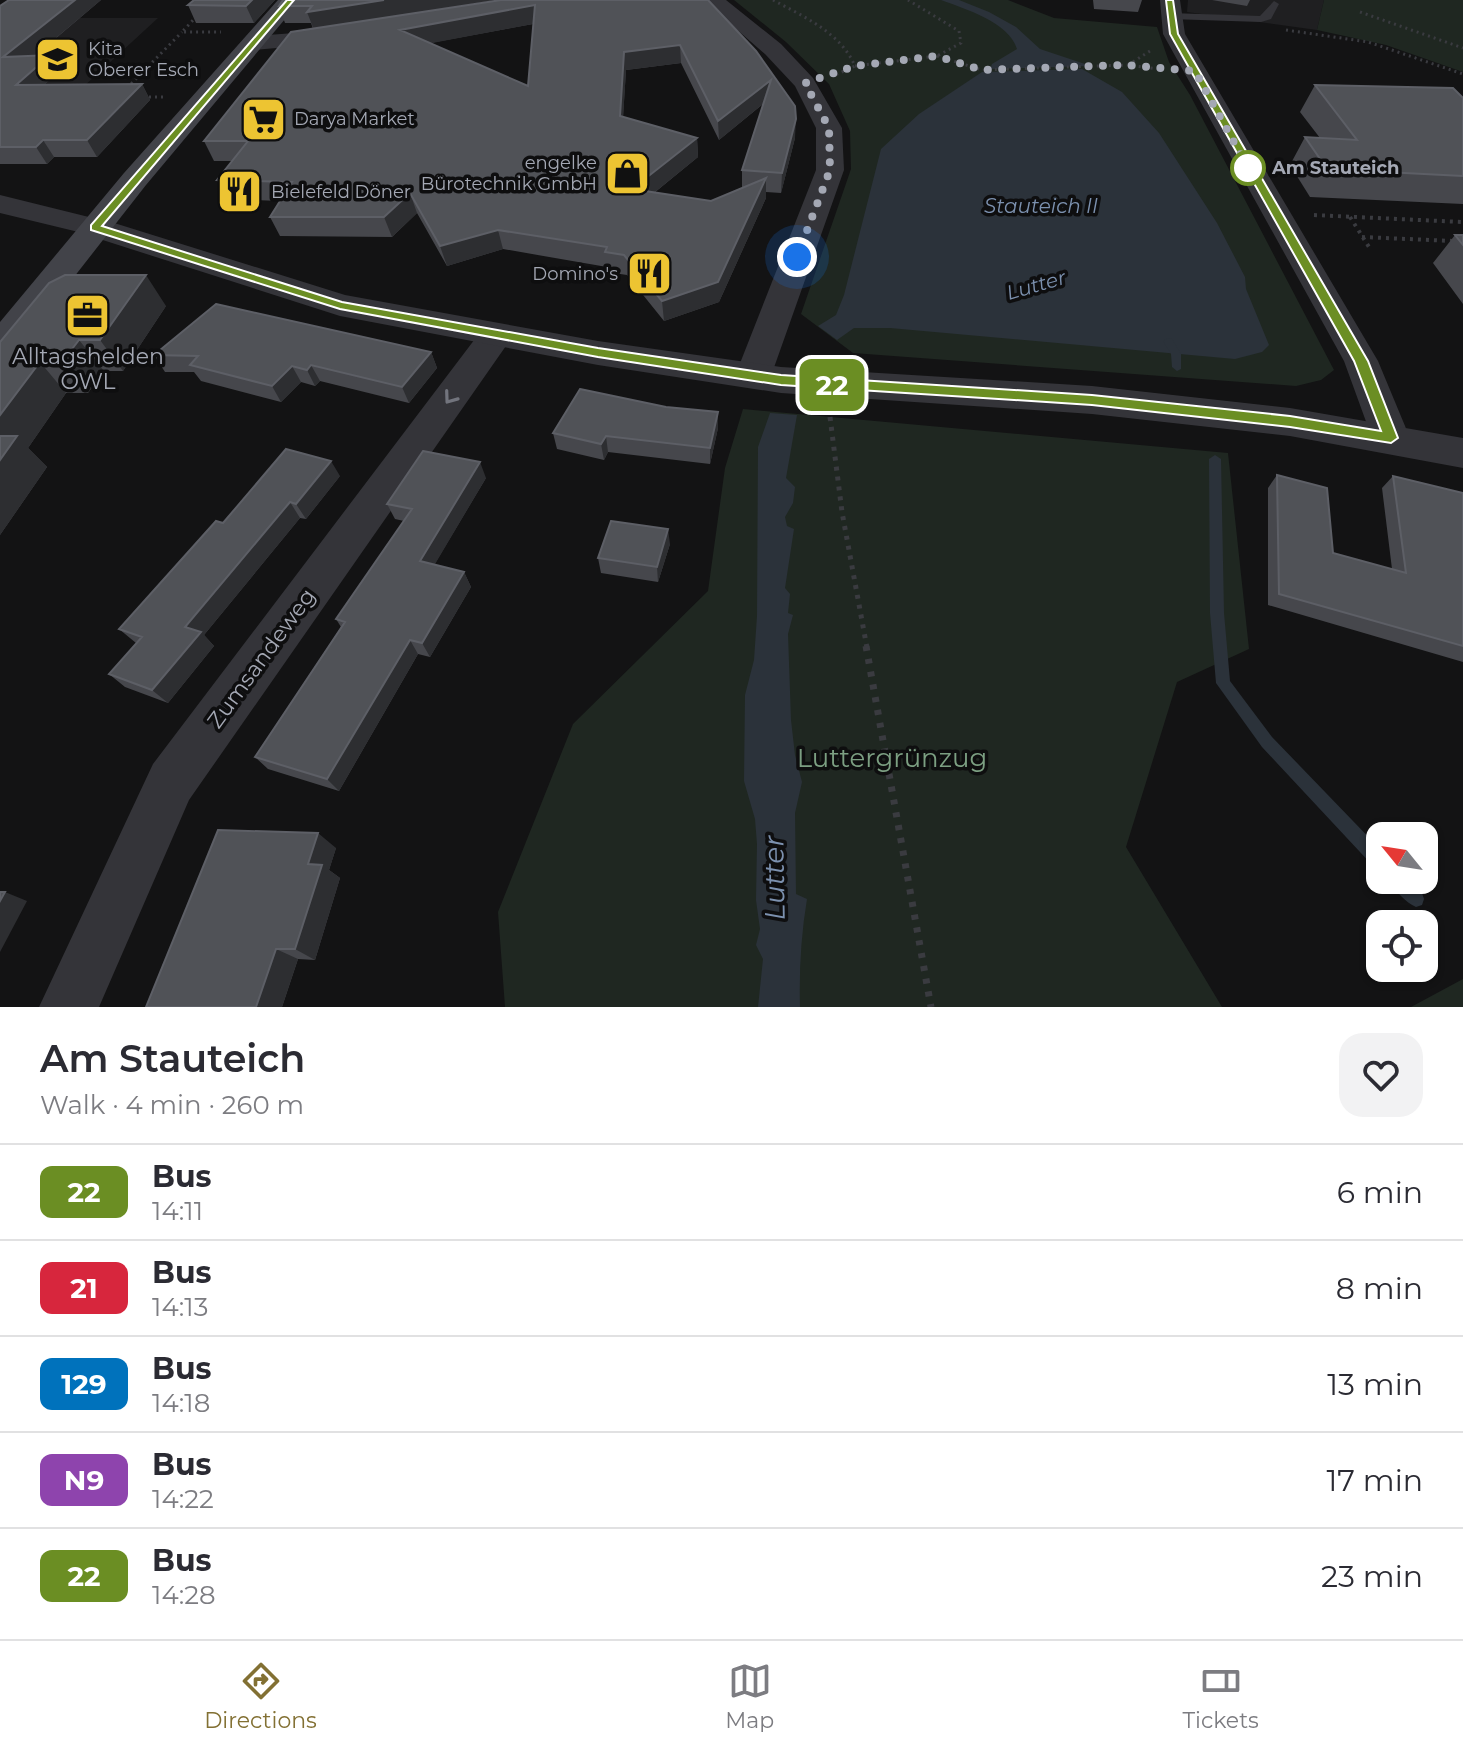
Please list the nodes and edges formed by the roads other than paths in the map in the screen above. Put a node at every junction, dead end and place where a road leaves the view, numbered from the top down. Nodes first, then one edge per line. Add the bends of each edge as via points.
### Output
1 (290, 0) edge
2 (713, 0) edge
3 (1274, 4) dead end
4 (1170, 8) edge
5 (358, 33) edge
6 (258, 38) junction
7 (0, 204) edge
8 (95, 227) junction
9 (496, 335) junction
10 (0, 346) edge
11 (753, 376) junction
12 (1391, 438) junction
13 (1463, 453) edge
14 (69, 1007) edge

1 - 6 main road
2 - 11 street via 805,83 829,128 830,170
3 - 4 lane via 1261,19
4 - 12 street via 1174,34 1361,361
5 - 6 street via 300,42
6 - 8 main road
7 - 8 street
8 - 9 street via 340,305
8 - 10 main road
9 - 11 street
9 -> 14 street, Zumsandeweg via 171,782
11 - 12 street via 1092,400
12 - 13 street

